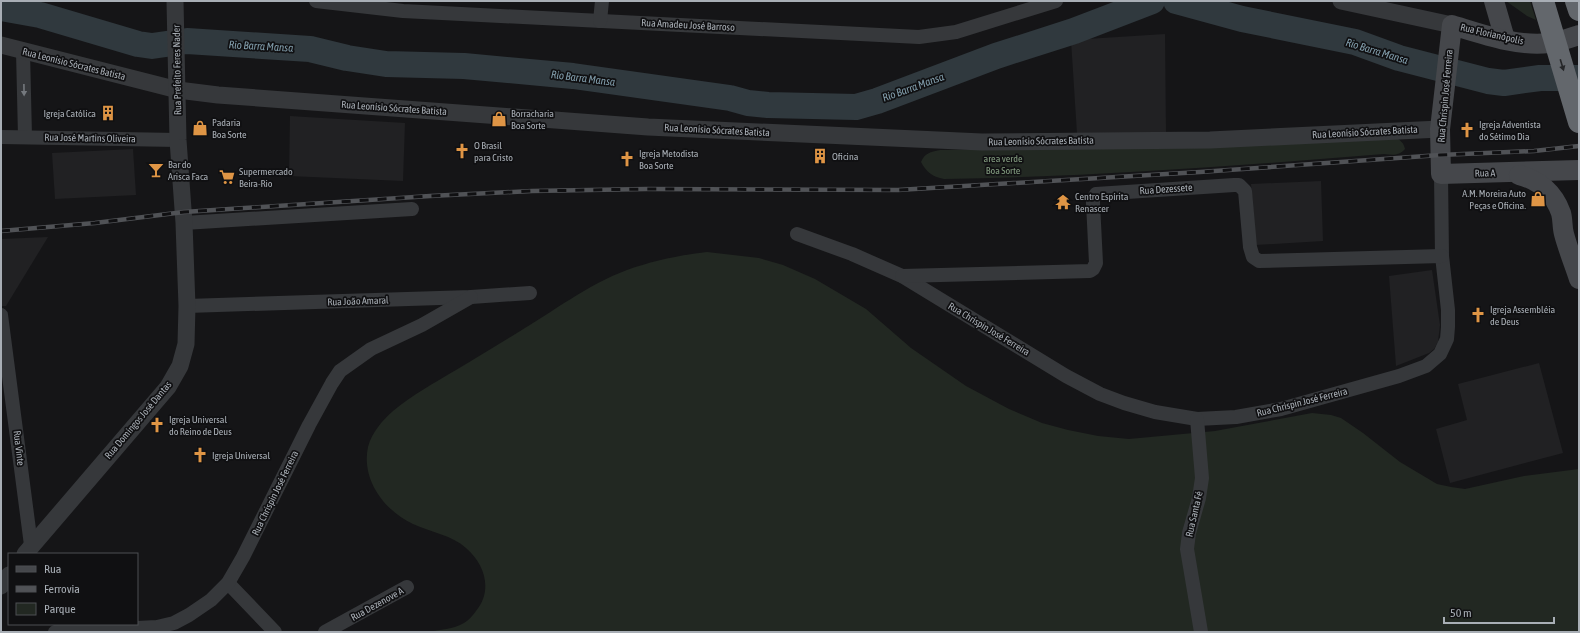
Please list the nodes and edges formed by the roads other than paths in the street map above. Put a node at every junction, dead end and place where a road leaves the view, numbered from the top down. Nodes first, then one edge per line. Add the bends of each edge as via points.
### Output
1 (175, 1) edge
2 (316, 1) edge
3 (602, 1) edge
4 (1056, 1) edge
5 (1341, 1) edge
6 (1494, 1) edge
7 (1543, 1) edge
8 (1576, 1) edge
9 (1579, 10) edge
10 (600, 21) junction
11 (1452, 25) junction
12 (1579, 35) edge
13 (1505, 39) junction
14 (1, 45) edge
15 (23, 51) junction
16 (178, 90) junction
17 (1579, 122) edge
18 (1440, 129) junction
19 (25, 136) junction
20 (1, 137) edge
21 (178, 140) junction
22 (1579, 171) edge
23 (1496, 173) junction
24 (1440, 174) junction
25 (412, 209) dead end
26 (184, 222) junction
27 (1562, 223) junction
28 (797, 234) dead end
29 (1442, 256) junction
30 (944, 275) junction
31 (902, 276) junction
32 (1579, 279) edge
33 (530, 293) dead end
34 (471, 297) junction
35 (938, 298) junction
36 (187, 306) junction
37 (1, 315) edge
38 (1197, 419) junction
39 (28, 550) edge
40 (8, 576) edge
41 (228, 583) junction
42 (1, 586) edge
43 (407, 587) dead end
44 (55, 632) edge
45 (275, 632) edge
46 (325, 632) edge
47 (1201, 632) edge

1 - 16 street, Rua Prefeito Feres Nader
2 - 10 street, Rua Amadeu José Barroso via 403,11
3 - 10 street
4 - 10 street, Rua Amadeu José Barroso via 956,32 919,37
5 - 11 street
6 - 13 main road
7 -> 17 highway, bridge
8 - 9 highway
11 - 13 main road, Rua Florianópolis
11 - 18 main road, Rua Chrispin José Ferreira
12 - 13 main road, Rua Florianópolis via 1550,44
14 - 15 street, Rua Leonísio Sócrates Batista
15 - 16 street, Rua Leonísio Sócrates Batista
15 -> 19 street
16 - 18 street, Rua Leonísio Sócrates Batista via 648,127 982,142 1210,140
16 - 21 street, Rua Prefeito Feres Nader
18 - 24 main road, Rua Chrispin José Ferreira
19 - 20 street, Rua José Martins Oliveira
19 - 21 street, Rua José Martins Oliveira
21 - 26 street, Rua Domingos José Dantas
22 - 23 main road, Rua A
22 - 27 main road via 1567,178 1560,188
23 - 24 main road, Rua A
23 - 27 main road via 1518,175 1538,182 1553,197
24 - 29 street, Rua Chrispin José Ferreira
25 - 26 street
26 - 36 street, Rua Domingos José Dantas
27 - 32 main road
28 - 31 street, Rua Chrispin José Ferreira
29 - 30 street, Rua Dezessete via 1259,261 1253,257 1250,248 1245,191 1239,185 1234,185 1096,194 1093,203 1096,263 1090,271
29 - 38 street, Rua Chrispin José Ferreira via 1448,310 1447,339 1440,354 1426,366 1280,409 1236,417
30 - 31 street, Rua Dezessete
30 - 35 street
31 - 35 street, Rua Chrispin José Ferreira
33 - 34 street, Rua João Amaral
34 - 36 street, Rua João Amaral
34 - 41 street, Rua Chrispin José Ferreira via 422,325 371,349 340,371 309,425
35 - 38 street, Rua Chrispin José Ferreira via 1100,394 1124,404 1155,412
36 - 39 street, Rua Domingos José Dantas via 186,344 180,366 168,387
37 - 39 street, Rua Vinte
38 - 47 street, Rua Santa Fé via 1202,478 1187,549
40 - 42 street
41 - 44 street, Rua Chrispin José Ferreira via 211,600 174,623 137,628 104,625 74,627
41 - 45 street
43 - 46 street, Rua Dezenove A

